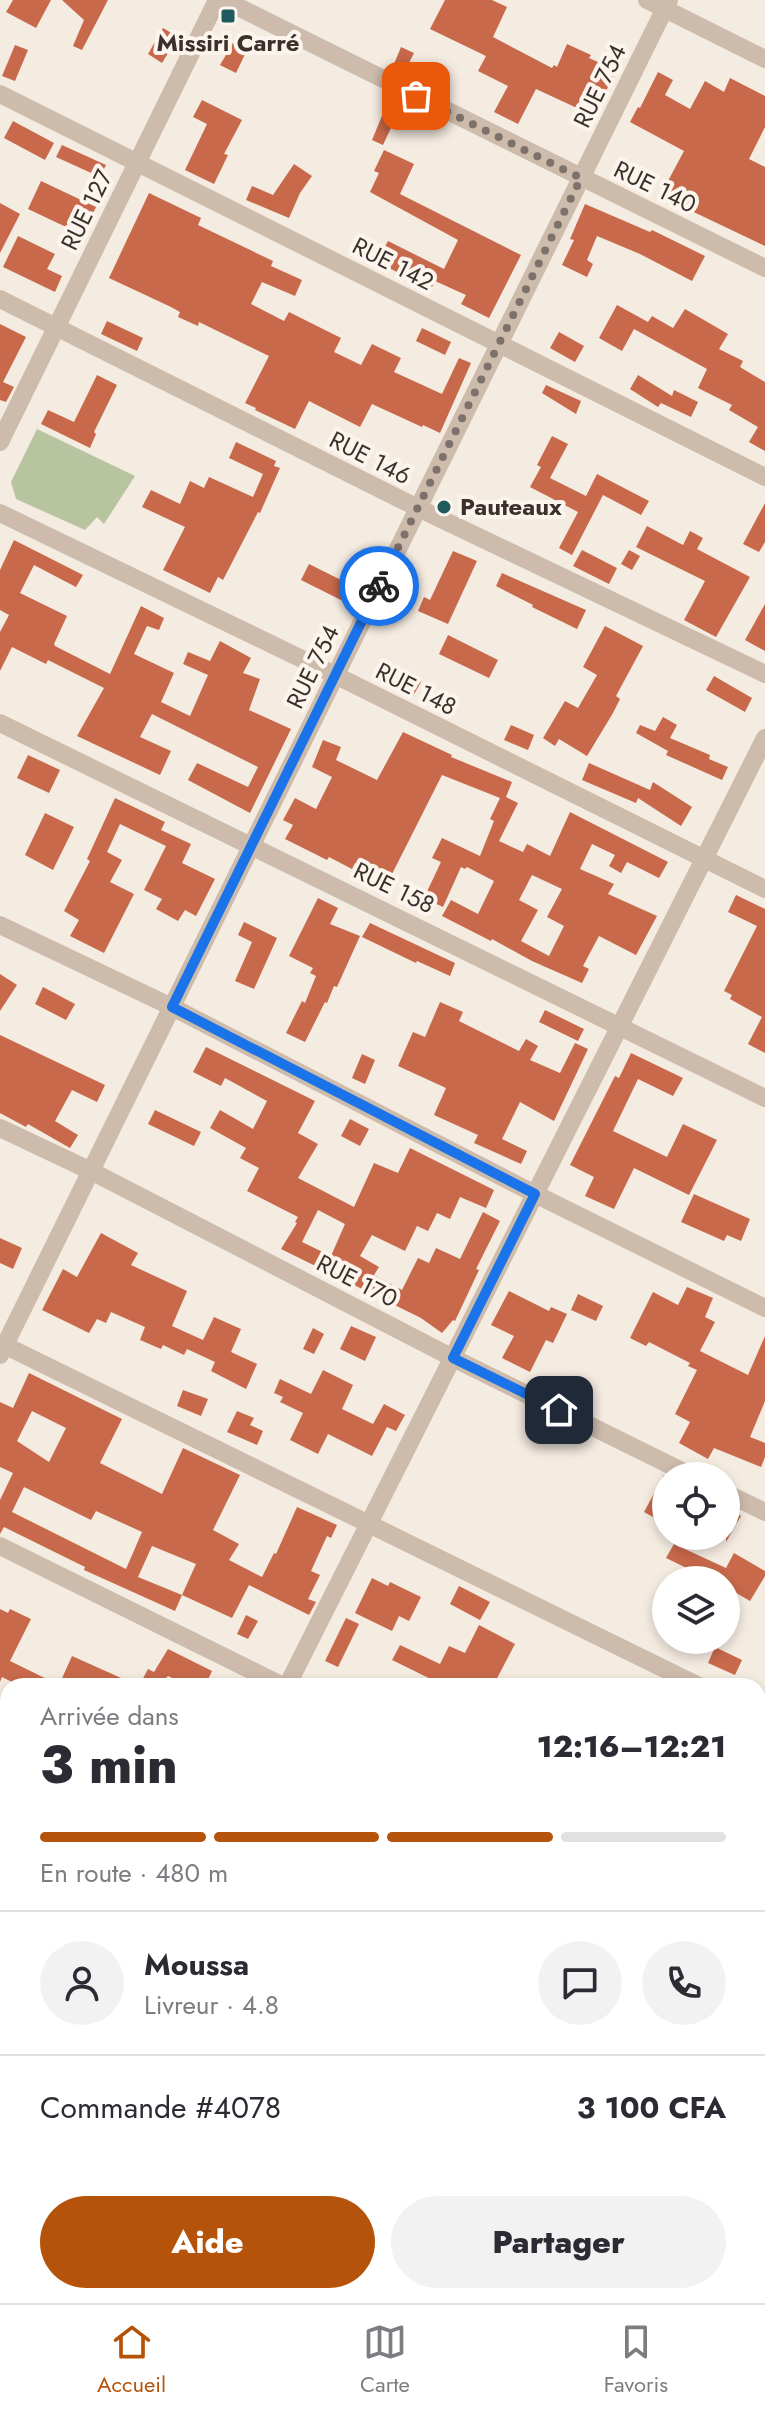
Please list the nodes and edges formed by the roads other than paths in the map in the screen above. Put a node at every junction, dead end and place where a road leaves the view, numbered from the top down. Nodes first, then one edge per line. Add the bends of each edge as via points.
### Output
1 (217, 0) edge
2 (224, 0) edge
3 (647, 0) edge
4 (666, 4) edge
5 (765, 59) edge
6 (0, 94) edge
7 (137, 162) junction
8 (581, 178) junction
9 (765, 268) edge
10 (0, 299) edge
11 (56, 327) junction
12 (499, 344) junction
13 (0, 442) edge
14 (765, 477) edge
15 (418, 508) junction
16 (0, 513) edge
17 (765, 674) edge
18 (335, 675) junction
19 (0, 723) edge
20 (765, 738) edge
21 (251, 845) junction
22 (704, 859) junction
23 (765, 889) edge
24 (0, 925) edge
25 (172, 1007) junction
26 (620, 1025) junction
27 (765, 1098) edge
28 (0, 1128) edge
29 (91, 1171) junction
30 (535, 1194) junction
31 (765, 1308) edge
32 (2, 1348) edge
33 (453, 1358) junction
34 (664, 1462) edge
35 (740, 1500) edge
36 (765, 1512) edge
37 (369, 1524) junction
38 (0, 1546) edge
39 (269, 1678) edge
40 (289, 1678) edge
41 (683, 1678) edge

1 - 7 street, RUE 127
2 - 8 street, RUE 140
3 - 4 street
4 - 5 street
4 - 8 street, RUE 754
6 - 7 street, RUE 142
7 - 11 street, RUE 127
7 - 12 street, RUE 142
8 - 9 street, RUE 140
8 - 12 street, RUE 754
10 - 11 street, RUE 146
11 - 13 street, RUE 127
11 - 15 street, RUE 146
12 - 14 street, RUE 142
12 - 15 street, RUE 754
15 - 17 street, RUE 146
15 - 18 street, RUE 754
16 - 18 street, RUE 148
18 - 21 street, RUE 754
18 - 22 street, RUE 148
19 - 21 street, RUE 158
20 - 22 street
21 - 25 street, RUE 754
21 - 26 street, RUE 158
22 - 23 street, RUE 148
22 - 26 street
24 - 25 street
25 - 29 street, RUE 754
25 - 30 street
26 - 27 street, RUE 158
26 - 30 street
28 - 29 street, RUE 170
29 - 32 street, RUE 754
29 - 33 street, RUE 170
30 - 31 street
30 - 33 street
32 - 37 street
33 - 34 street, RUE 170
33 - 37 street
35 - 36 street
37 - 40 street
37 - 41 street
38 - 39 street

